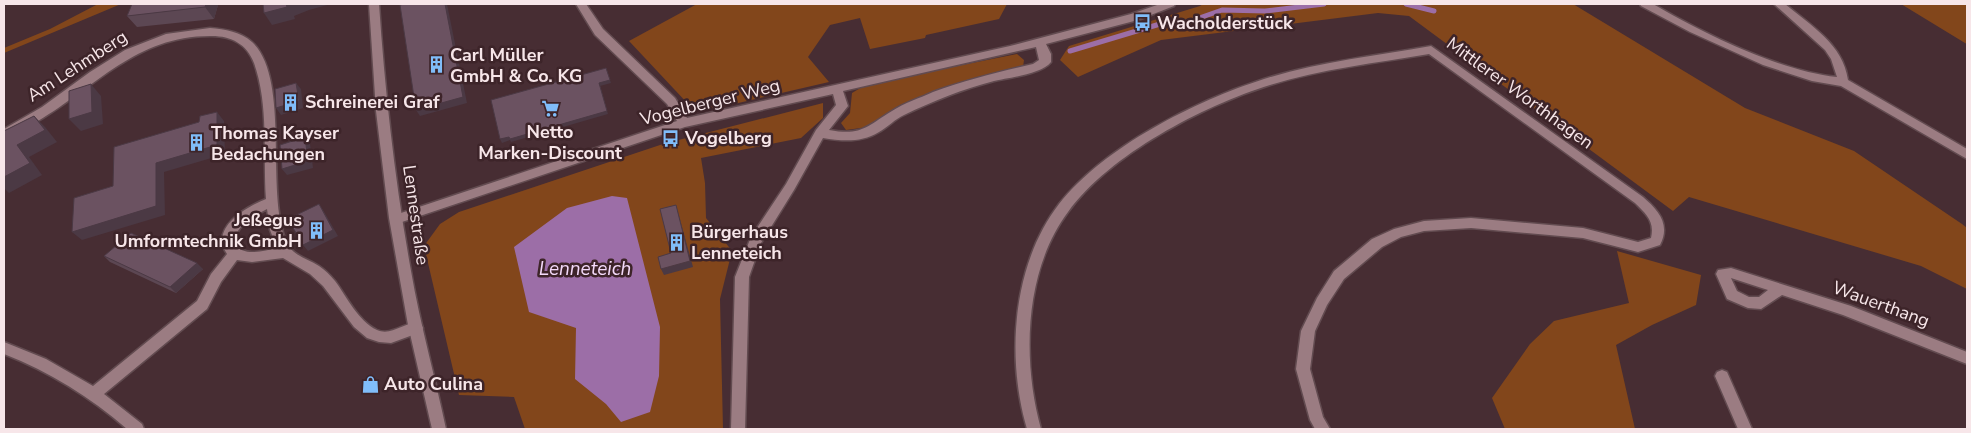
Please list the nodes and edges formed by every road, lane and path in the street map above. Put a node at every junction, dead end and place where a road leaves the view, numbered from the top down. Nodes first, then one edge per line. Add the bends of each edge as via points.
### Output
1 (374, 4) edge
2 (581, 4) edge
3 (1170, 4) edge
4 (1645, 4) edge
5 (1779, 4) edge
6 (1040, 43) junction
7 (1844, 82) junction
8 (837, 89) junction
9 (684, 123) junction
10 (820, 133) junction
11 (4, 134) edge
12 (1967, 154) edge
13 (273, 201) junction
14 (396, 219) junction
15 (284, 252) junction
16 (235, 253) junction
17 (1780, 289) dead end
18 (416, 328) junction
19 (4, 348) edge
20 (1967, 358) edge
21 (1722, 376) dead end
22 (93, 394) junction
23 (137, 429) edge
24 (439, 429) edge
25 (738, 429) edge
26 (1034, 429) edge
27 (1324, 429) edge
28 (1744, 429) edge

1 - 14 street, Lennestraße
2 - 9 street via 599,32 671,101
3 - 6 street, Vogelberger Weg
4 - 7 street via 1767,63 1819,80
5 - 7 street via 1822,39 1843,68
6 - 8 street, Vogelberger Weg
6 - 10 street via 1045,54 1044,62 1036,67 938,95 897,113 874,130 856,136
7 - 12 street
8 - 9 street, Vogelberger Weg
8 - 10 street via 842,106
9 - 14 street, Vogelberger Weg
10 - 25 street via 755,241 742,277
11 - 13 street, Am Lehmberg via 58,102 121,55 186,32 219,32 244,41 254,51 264,80
13 - 15 street, Am Lehmberg via 277,238
13 - 16 street via 247,214 231,231 229,245
14 - 18 street, Lennestraße
15 - 16 street via 250,257
15 - 18 street via 325,278 362,326 373,335 387,337
16 - 22 street via 216,278 202,305
17 - 20 street, Wauerthang via 1846,310
18 - 24 street, Lennestraße
19 - 22 street via 30,357
21 - 28 street
22 - 23 street
26 - 27 street, Mittlerer Worthhagen via 1023,374 1024,323 1032,268 1062,209 1091,178 1149,137 1207,105 1247,88 1343,64 1431,50 1656,214 1659,222 1656,241 1638,248 1584,234 1471,223 1424,226 1376,243 1340,275 1308,331 1304,369 1317,420

